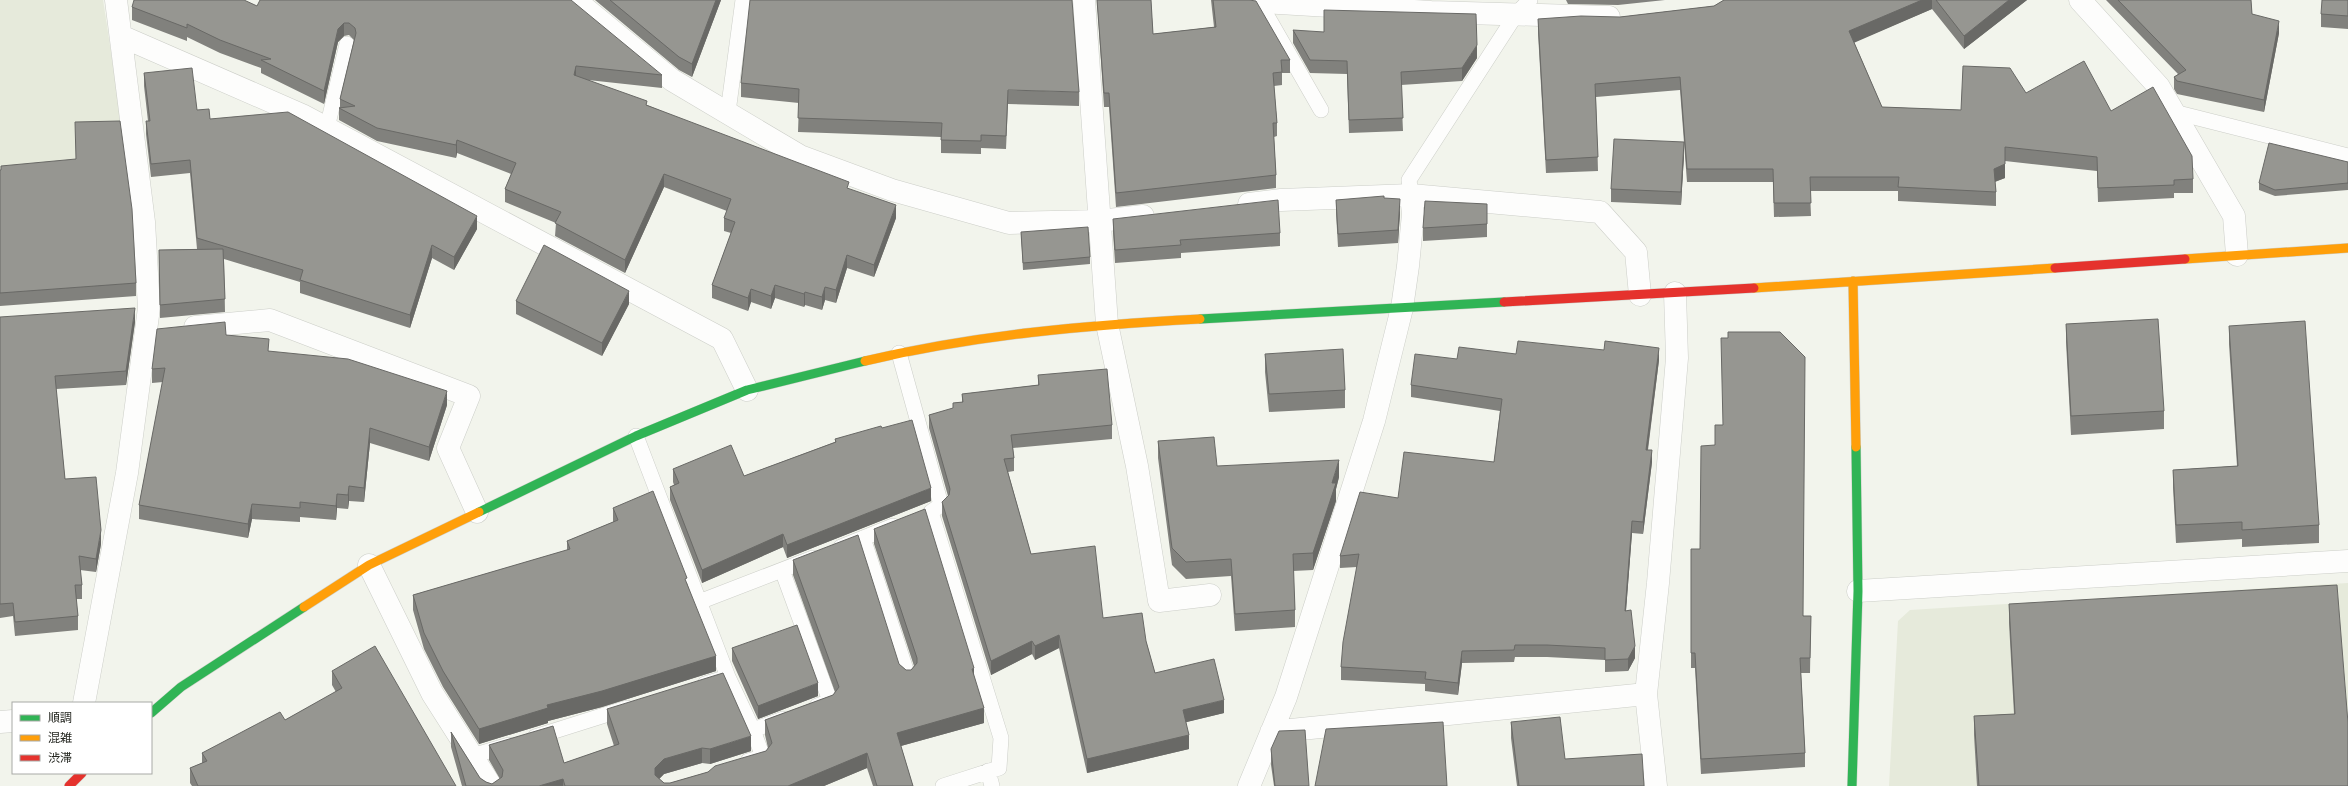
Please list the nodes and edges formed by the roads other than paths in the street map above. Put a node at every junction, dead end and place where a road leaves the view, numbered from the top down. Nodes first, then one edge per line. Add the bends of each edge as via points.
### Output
1 (116, 0) edge
2 (575, 0) edge
3 (743, 0) edge
4 (1084, 0) edge
5 (1229, 0) edge
6 (2080, 0) edge
7 (1259, 2) junction
8 (1430, 6) edge
9 (1524, 6) edge
10 (1627, 17) edge
11 (121, 36) junction
12 (347, 44) dead end
13 (1321, 110) dead end
14 (728, 112) junction
15 (2174, 112) junction
16 (327, 128) junction
17 (2348, 156) edge
18 (1411, 195) junction
19 (1226, 206) edge
20 (1163, 214) edge
21 (1100, 220) junction
22 (2348, 248) edge
23 (2237, 254) junction
24 (1853, 281) junction
25 (1675, 293) junction
26 (1640, 295) junction
27 (1402, 308) junction
28 (1107, 324) junction
29 (146, 332) junction
30 (899, 353) junction
31 (747, 390) junction
32 (636, 436) junction
33 (477, 512) junction
34 (918, 517) junction
35 (863, 538) junction
36 (2348, 561) edge
37 (369, 565) junction
38 (782, 570) junction
39 (1858, 591) junction
40 (1210, 595) dead end
41 (699, 602) junction
42 (908, 676) edge
43 (728, 677) junction
44 (690, 689) edge
45 (1646, 694) junction
46 (84, 702) edge
47 (638, 705) edge
48 (152, 712) edge
49 (12, 721) edge
50 (0, 722) edge
51 (753, 730) junction
52 (1271, 732) junction
53 (472, 756) junction
54 (734, 766) edge
55 (988, 771) junction
56 (492, 786) edge
57 (943, 786) edge
58 (992, 786) edge
59 (1249, 786) edge
60 (1656, 786) edge
61 (1852, 786) edge

1 - 11 street
2 - 14 street via 672,80
3 - 14 lane
4 - 21 street
5 - 7 street
6 - 15 street via 2159,87
7 - 8 street
7 - 13 lane
8 - 9 street
9 - 10 street
9 - 18 lane via 1409,180
11 - 16 street
11 - 29 street via 144,222 139,309
12 - 16 lane
14 - 21 street via 800,156 892,190 1009,223
15 - 17 lane
15 - 23 street via 2234,216
16 - 31 street via 722,339
18 - 19 street via 1281,200
18 - 26 street via 1600,212 1636,252
18 - 27 street via 1413,214
20 - 21 street
21 - 28 street
22 - 23 street
23 - 24 street
24 - 25 street
24 - 39 street
25 - 26 street
25 - 45 street via 1677,358
26 - 27 street
27 - 28 street
27 - 52 street via 1374,421 1299,660
28 - 30 street via 1005,334
28 - 40 street via 1137,466 1159,601
29 - 33 street via 270,320 469,396 448,448
29 - 46 street via 127,473
30 - 31 street
30 - 34 lane via 941,506
31 - 32 street
32 - 33 street
32 - 41 lane
33 - 37 street
34 - 35 lane
34 - 55 lane via 1001,738 999,768
35 - 38 lane
35 - 42 lane
36 - 39 street
37 - 48 street via 181,687
37 - 53 street via 432,693
38 - 41 lane
38 - 51 lane via 830,701
39 - 61 street
41 - 43 lane
43 - 44 lane
43 - 51 lane
45 - 52 street
45 - 60 street
47 - 53 lane
49 - 50 street
51 - 54 lane via 763,757
52 - 59 street
53 - 56 street
55 - 57 lane
55 - 58 lane

